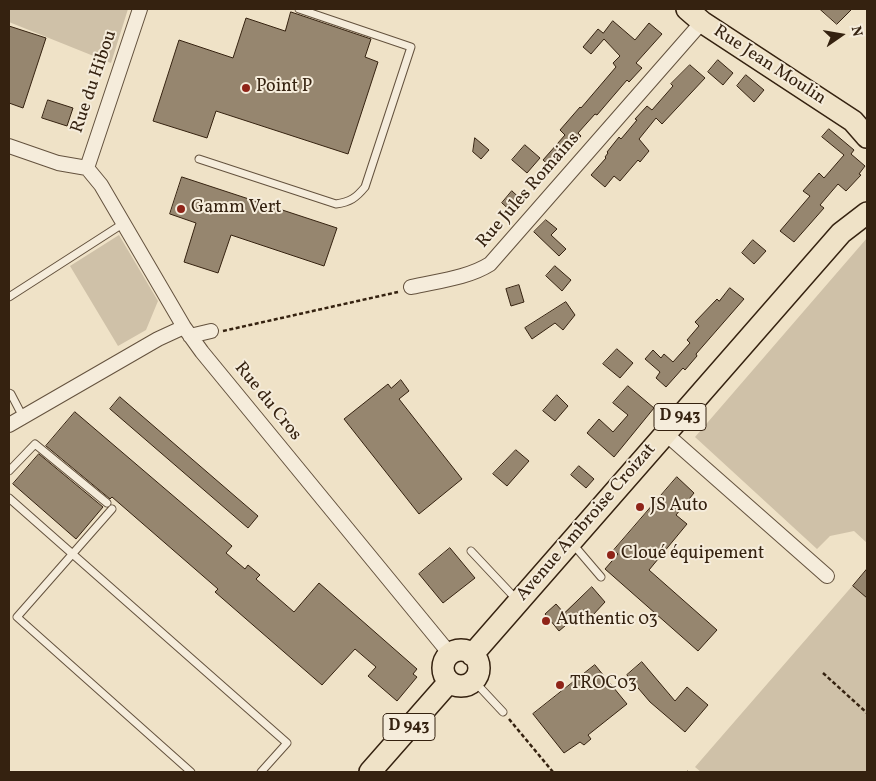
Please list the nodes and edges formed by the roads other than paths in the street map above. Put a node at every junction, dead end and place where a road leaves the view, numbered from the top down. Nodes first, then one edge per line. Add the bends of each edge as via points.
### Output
1 (140, 9) edge
2 (299, 9) edge
3 (695, 16) edge
4 (860, 123) edge
5 (867, 136) edge
6 (9, 146) edge
7 (199, 159) dead end
8 (87, 168) junction
9 (867, 195) edge
10 (867, 213) edge
11 (124, 223) junction
12 (841, 233) junction
13 (411, 287) road end
14 (9, 297) edge
15 (187, 331) junction
16 (211, 331) road end
17 (9, 393) edge
18 (23, 417) junction
19 (9, 425) edge
20 (666, 434) junction
21 (9, 471) edge
22 (9, 498) edge
23 (570, 542) junction
24 (471, 551) dead end
25 (72, 553) junction
26 (827, 576) dead end
27 (601, 577) dead end
28 (518, 601) junction
29 (450, 654) junction
30 (472, 655) junction
31 (474, 681) junction
32 (449, 682) junction
33 (503, 712) road end
34 (191, 772) edge
35 (261, 772) edge
36 (370, 772) edge

1 - 8 street, Rue du Hibou
2 - 7 lane via 411,47 365,187 357,197 336,204
3 - 4 main road, Rue Jean Moulin
3 - 13 street, Rue Jules Romains via 490,264 468,274
4 - 5 main road, Rue Jean Moulin
6 - 8 street via 58,163
8 - 11 street, Rue du Cros
9 - 12 main road, Avenue Ambroise Croizat / D 943 via 854,209
10 - 12 main road, Avenue Ambroise Croizat / D 943
11 - 14 lane
11 - 15 street, Rue du Cros
12 - 20 main road, Avenue Ambroise Croizat / D 943
15 - 16 street
15 - 18 street via 158,339
15 - 29 street, Rue du Cros
17 - 18 lane
18 - 19 street
20 - 23 main road, Avenue Ambroise Croizat / D 943
20 - 26 street
21 - 25 lane via 35,444 109,506
22 - 25 lane
23 - 27 lane
23 - 28 main road, Avenue Ambroise Croizat / D 943
24 - 28 lane
25 - 34 lane via 17,617
25 - 35 lane via 287,743
28 - 30 main road, Avenue Ambroise Croizat / D 943
29 - 30 main road via 461,650
29 - 32 main road via 443,668
30 - 31 main road via 479,670
31 - 32 main road via 459,686
31 - 33 lane
32 - 36 main road, D 943

